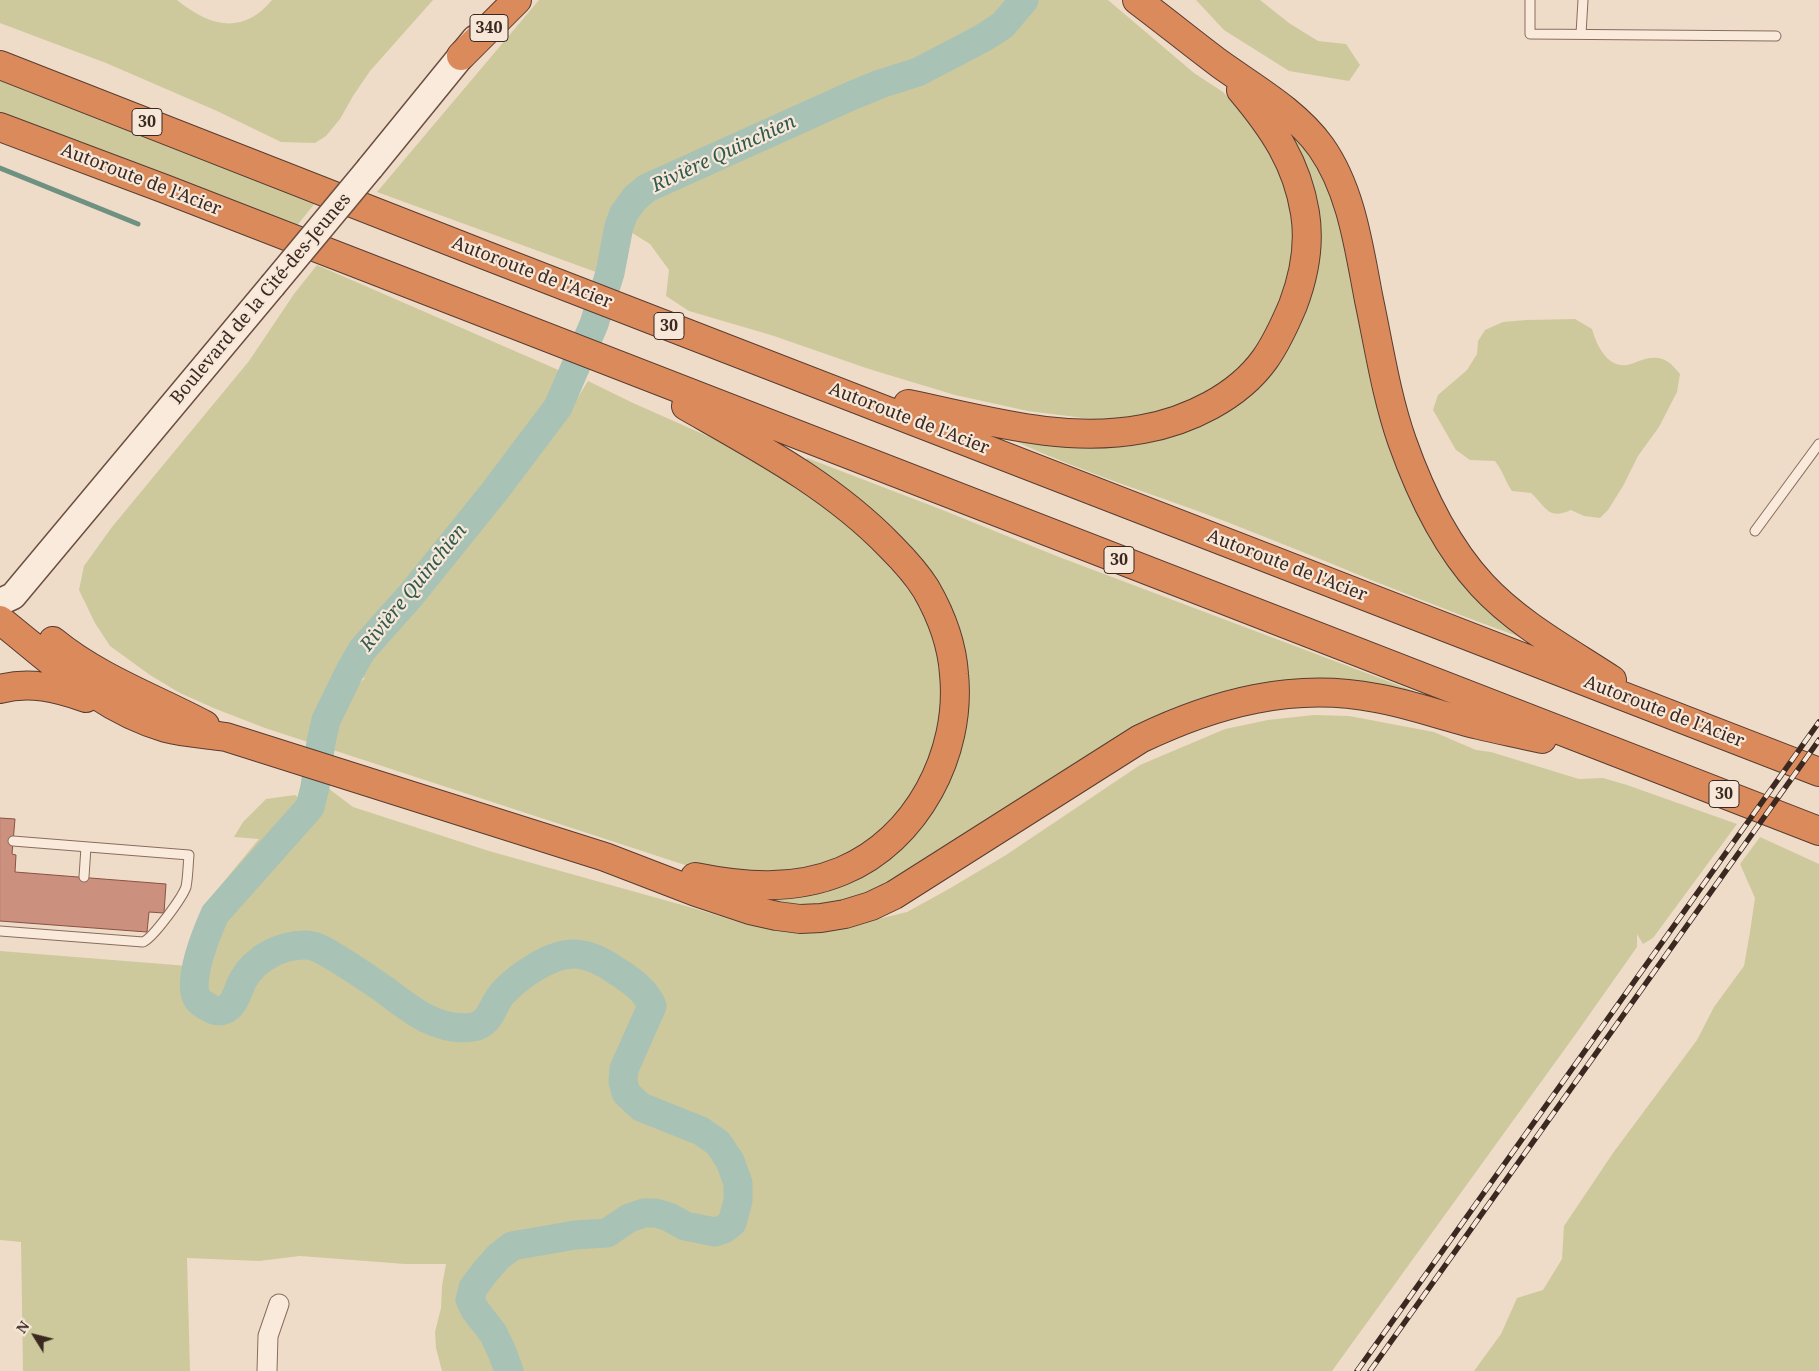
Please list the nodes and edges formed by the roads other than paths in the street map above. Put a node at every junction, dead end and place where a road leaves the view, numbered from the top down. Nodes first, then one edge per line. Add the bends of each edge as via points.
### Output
1 (508, 0) edge
2 (516, 0) edge
3 (1137, 0) edge
4 (1530, 0) edge
5 (1583, 0) edge
6 (1582, 34) junction
7 (1776, 36) dead end
8 (461, 56) junction
9 (1212, 58) junction
10 (0, 65) edge
11 (0, 127) edge
12 (603, 359) junction
13 (831, 389) junction
14 (1819, 444) edge
15 (1755, 531) dead end
16 (6, 615) edge
17 (0, 689) edge
18 (119, 708) junction
19 (1655, 708) junction
20 (226, 736) junction
21 (1629, 757) junction
22 (1819, 772) edge
23 (1819, 831) edge
24 (13, 841) dead end
25 (86, 847) junction
26 (605, 857) junction
27 (84, 878) dead end
28 (0, 931) edge
29 (279, 1304) dead end
30 (267, 1371) edge

1 - 8 main road, Boulevard de la Cité-des-Jeunes / 340
2 - 8 highway, 340
3 - 9 highway
4 - 6 lane via 1530,34
5 - 6 lane
6 - 7 lane
8 - 16 main road, Boulevard de la Cité-des-Jeunes / 340, bridge
9 - 13 highway via 1260,112 1284,148 1296,177 1305,213 1306,254 1296,296 1276,341 1249,377 1210,405 1168,423 1094,435 1020,428
9 - 19 highway via 1288,112 1321,146 1337,175 1351,216 1401,439 1453,548 1482,586 1504,606
10 - 13 highway, Autoroute de l'Acier / 30
11 - 12 highway, Autoroute de l'Acier / 30
12 - 21 highway, Autoroute de l'Acier / 30
12 - 26 highway via 796,470 844,504 883,539 925,587 944,627 954,674 948,742 918,810 887,844 843,871 802,883 757,886 711,880
13 - 19 highway, Autoroute de l'Acier / 30
14 - 15 lane
16 - 18 highway via 80,685
16 - 20 highway via 73,658
17 - 18 highway via 29,685 56,688
18 - 20 highway via 167,728
19 - 22 highway, Autoroute de l'Acier / 30
20 - 26 highway
21 - 23 highway, Autoroute de l'Acier / 30
21 - 26 highway via 1478,725 1376,698 1329,692 1274,695 1209,710 1140,738 906,888 845,914 800,919 768,914 696,892
24 - 25 lane
25 - 27 lane
25 - 28 lane via 189,855 184,893 149,940
29 - 30 street via 268,1336

